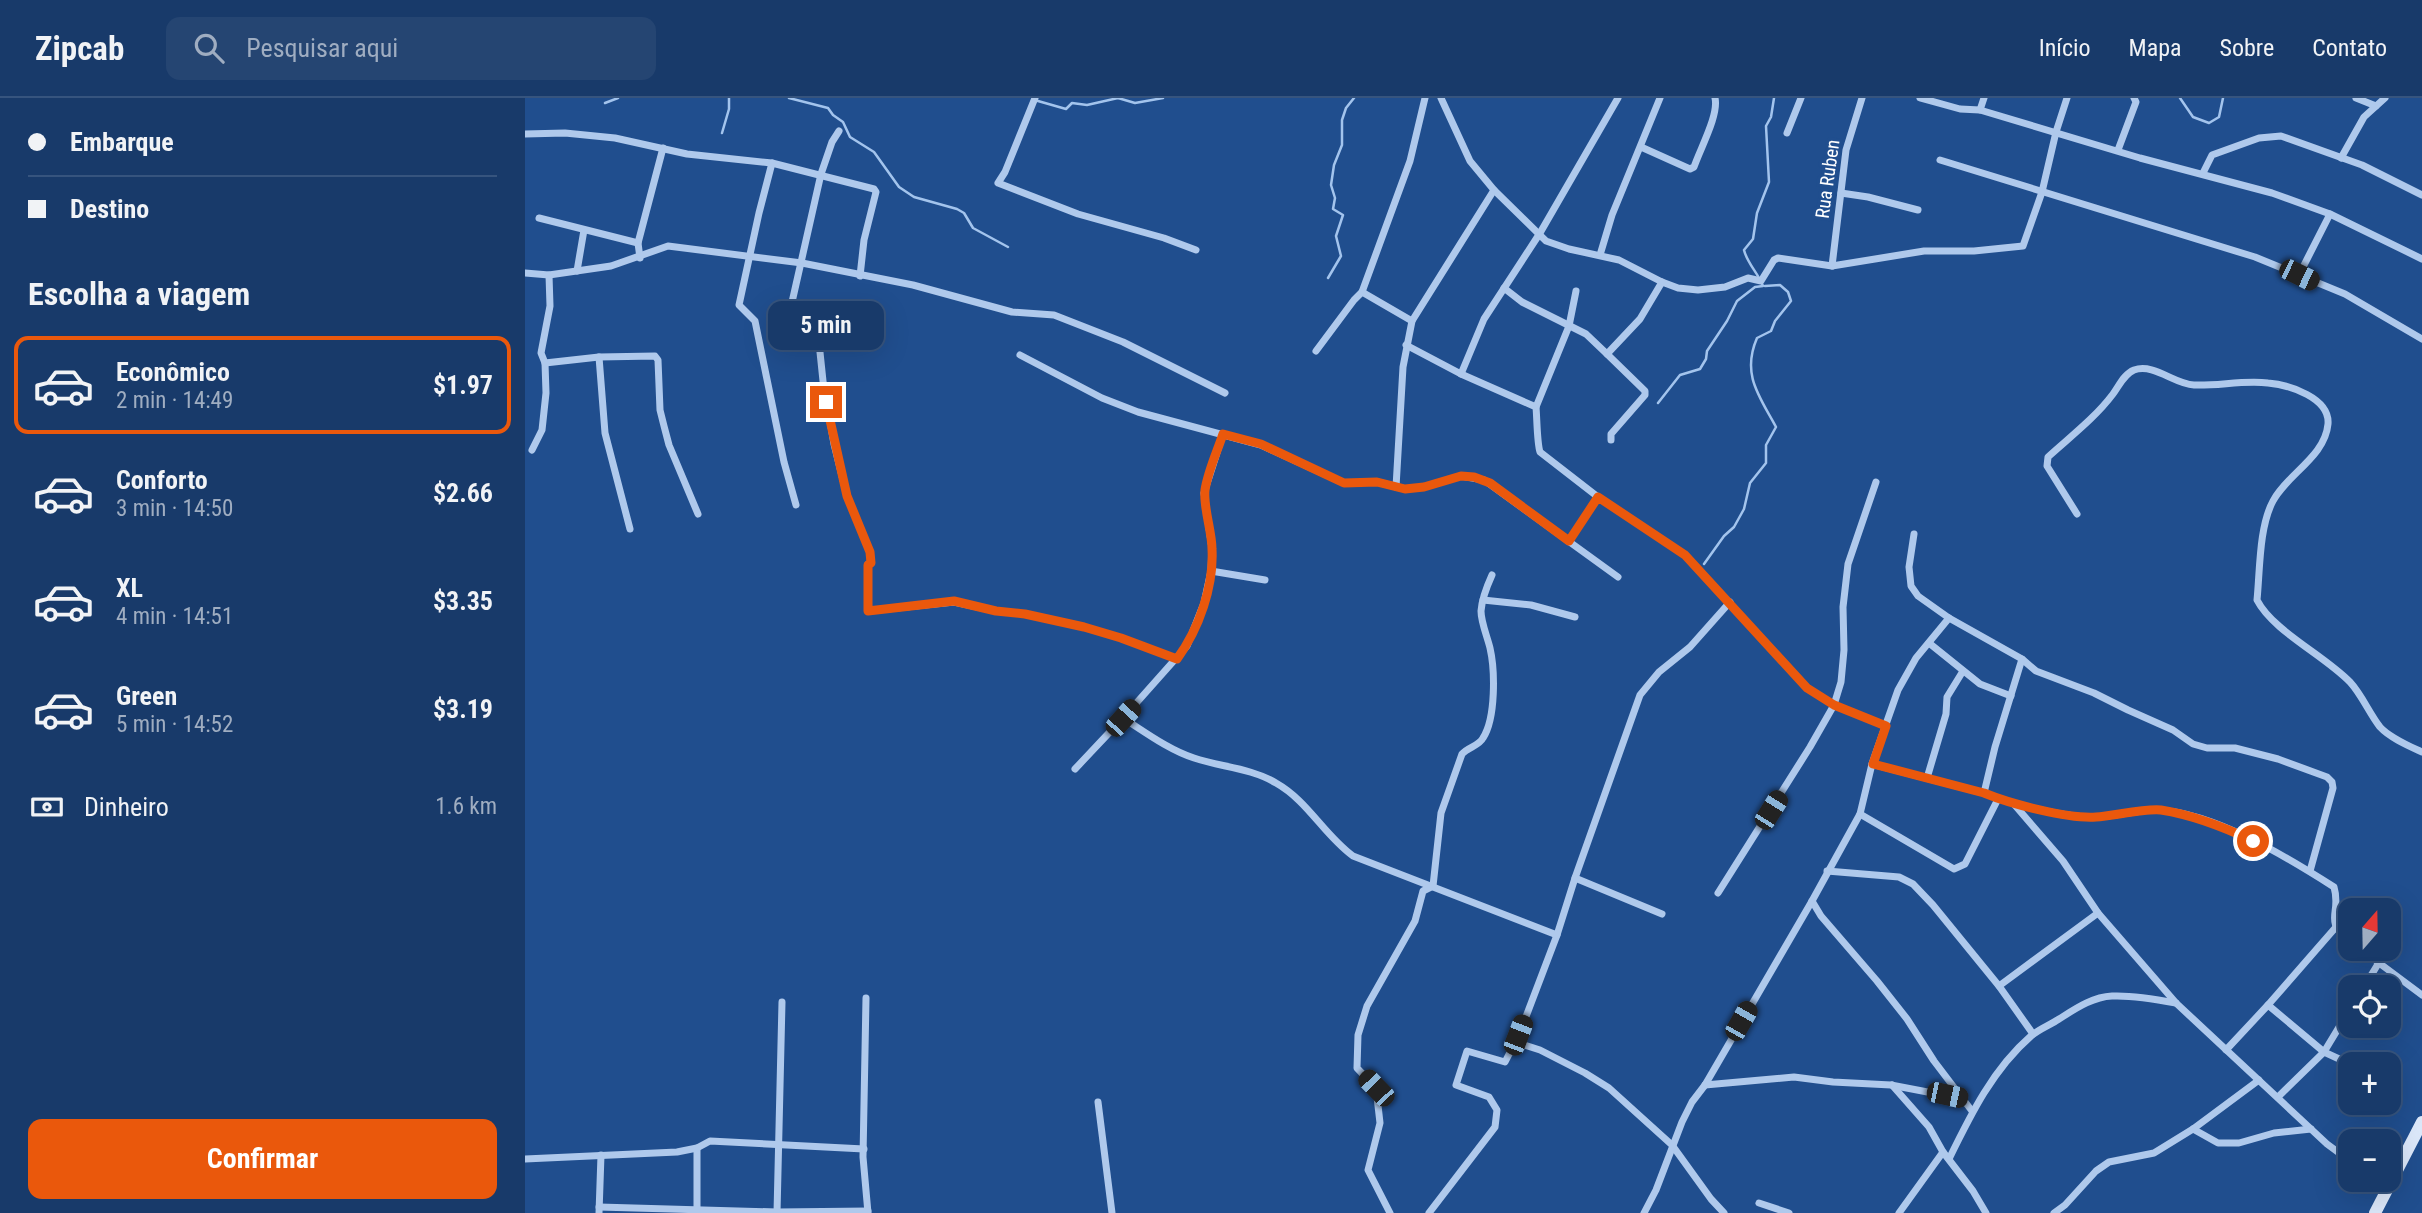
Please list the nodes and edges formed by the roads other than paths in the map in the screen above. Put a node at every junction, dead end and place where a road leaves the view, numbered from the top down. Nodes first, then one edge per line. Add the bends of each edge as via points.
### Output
1 (1035, 98) edge
2 (1425, 98) edge
3 (1441, 98) edge
4 (1618, 98) edge
5 (1660, 98) edge
6 (1715, 98) edge
7 (1801, 98) edge
8 (1862, 98) edge
9 (1920, 98) edge
10 (1985, 98) edge
11 (2067, 98) edge
12 (2134, 98) edge
13 (2356, 98) edge
14 (2385, 98) edge
15 (2376, 106) junction
16 (1980, 110) junction
17 (839, 131) dead end
18 (2056, 132) junction
19 (1787, 133) dead end
20 (525, 134) edge
21 (1641, 147) junction
22 (663, 148) junction
23 (2118, 150) junction
24 (2341, 158) junction
25 (1940, 160) dead end
26 (772, 163) junction
27 (2203, 173) junction
28 (821, 174) junction
29 (1494, 190) junction
30 (2042, 192) junction
31 (1841, 193) junction
32 (2422, 195) edge
33 (1918, 210) dead end
34 (2330, 214) junction
35 (539, 218) dead end
36 (584, 230) junction
37 (1539, 233) junction
38 (638, 243) junction
39 (1196, 250) dead end
40 (750, 255) junction
41 (1600, 255) junction
42 (640, 258) junction
43 (2422, 259) edge
44 (802, 263) junction
45 (1832, 266) junction
46 (577, 271) junction
47 (525, 273) edge
48 (549, 275) junction
49 (860, 275) junction
50 (2299, 275) junction
51 (1663, 282) junction
52 (1504, 288) junction
53 (1576, 290) dead end
54 (1362, 292) junction
55 (1412, 321) junction
56 (1569, 326) junction
57 (2422, 339) edge
58 (1406, 345) junction
59 (1316, 351) dead end
60 (1607, 354) junction
61 (1020, 355) dead end
62 (599, 356) junction
63 (545, 363) junction
64 (1461, 374) junction
65 (1225, 393) dead end
66 (1536, 407) junction
67 (1223, 434) junction
68 (1611, 440) dead end
69 (532, 450) dead end
70 (1876, 482) dead end
71 (1396, 487) junction
72 (1598, 497) junction
73 (796, 505) dead end
74 (698, 514) dead end
75 (2077, 514) dead end
76 (630, 529) dead end
77 (1915, 534) dead end
78 (1569, 541) junction
79 (1211, 571) junction
80 (1492, 575) dead end
81 (1618, 577) dead end
82 (1265, 580) dead end
83 (1482, 600) junction
84 (1730, 602) junction
85 (1575, 617) dead end
86 (1949, 618) junction
87 (1929, 643) junction
88 (1177, 659) junction
89 (2022, 659) junction
90 (1962, 670) junction
91 (2011, 696) junction
92 (1834, 705) junction
93 (1123, 718) junction
94 (1886, 726) junction
95 (2422, 752) edge
96 (1873, 764) junction
97 (1075, 769) dead end
98 (1927, 778) junction
99 (1984, 793) junction
100 (1998, 799) junction
101 (2013, 802) junction
102 (1860, 814) junction
103 (1827, 871) junction
104 (2310, 872) junction
105 (1575, 878) junction
106 (1433, 886) junction
107 (1718, 892) dead end
108 (1812, 901) junction
109 (2098, 913) junction
110 (1662, 914) dead end
111 (2336, 927) joint
112 (1557, 935) junction
113 (2374, 961) edge
114 (2378, 964) junction
115 (2371, 975) edge
116 (1999, 986) junction
117 (2422, 995) edge
118 (866, 998) dead end
119 (782, 1002) dead end
120 (2176, 1003) junction
121 (2268, 1005) junction
122 (2338, 1029) edge
123 (2033, 1034) junction
124 (1515, 1042) junction
125 (2226, 1050) junction
126 (2324, 1052) junction
127 (2338, 1058) edge
128 (2259, 1080) junction
129 (1891, 1084) junction
130 (1705, 1085) junction
131 (2278, 1097) junction
132 (1965, 1099) junction
133 (1098, 1102) dead end
134 (1972, 1111) junction
135 (2422, 1124) edge
136 (2193, 1129) junction
137 (2311, 1129) junction
138 (779, 1144) junction
139 (1672, 1145) junction
140 (697, 1147) junction
141 (864, 1149) junction
142 (1943, 1152) junction
143 (2338, 1152) edge
144 (601, 1155) junction
145 (2401, 1158) edge
146 (525, 1159) edge
147 (1949, 1159) junction
148 (2383, 1192) edge
149 (1759, 1203) dead end
150 (599, 1210) edge
151 (697, 1211) edge
152 (868, 1212) edge
153 (777, 1213) edge
154 (1112, 1213) edge
155 (1390, 1213) edge
156 (1429, 1213) edge
157 (1644, 1213) edge
158 (1724, 1213) edge
159 (1789, 1213) edge
160 (1899, 1213) edge
161 (1986, 1213) edge
162 (2054, 1213) edge
163 (2375, 1213) edge

1 - 39 street via 998,183 1078,214
2 - 54 street via 1410,161
3 - 29 street via 1471,161
4 - 37 street
5 - 21 street
6 - 21 street via 1714,114 1694,167
7 - 19 street
8 - 31 street, Rua Ruben via 1846,150
9 - 16 street
10 - 16 street
11 - 18 street
12 - 23 street
13 - 15 street
14 - 15 street
15 - 24 street via 2364,117
16 - 18 street
17 - 28 street
18 - 23 street
18 - 30 street
20 - 22 street via 615,138
21 - 41 street
22 - 26 street
22 - 38 street
23 - 27 street
24 - 27 street via 2280,135 2212,155
24 - 32 street
25 - 30 street
26 - 28 street
26 - 40 street
27 - 34 street
28 - 44 street
28 - 49 street via 876,192
29 - 37 street
29 - 55 street
30 - 45 street via 2023,246 1924,251
30 - 50 street via 2201,239
31 - 33 street
31 - 45 street, Rua Ruben
34 - 43 street
34 - 50 street
35 - 36 street
36 - 38 street
36 - 46 street
37 - 41 street via 1556,246
37 - 52 street
38 - 42 street
40 - 42 street via 669,246
40 - 44 street
40 - 73 street via 739,305 755,321
41 - 51 street
42 - 46 street
44 - 49 street
44 - 88 street via 790,311 806,319 818,333 834,444 847,496 870,552 868,611 954,601 1084,627
45 - 51 street via 1779,258 1762,281 1748,278 1698,290
46 - 48 street
47 - 48 street
48 - 63 street via 550,306 541,353
49 - 65 street via 1012,312 1054,314 1123,342
50 - 57 street via 2345,294
51 - 60 street via 1640,319
52 - 56 street
52 - 64 street via 1483,319
53 - 56 street
54 - 55 street
54 - 59 street
55 - 58 street
56 - 60 street via 1586,334
56 - 66 street
58 - 64 street
58 - 71 street
60 - 68 street via 1645,391
61 - 67 street via 1137,412
62 - 63 street
62 - 74 street via 648,354 658,360 664,426
62 - 76 street via 605,433
63 - 69 street via 542,430
64 - 66 street
66 - 72 street via 1540,452
67 - 71 street via 1261,444 1344,483 1377,482
67 - 79 street via 1205,493
70 - 92 street via 1848,564 1845,650
71 - 78 street via 1424,487 1461,476 1474,477 1490,483
72 - 78 street
72 - 84 street via 1685,555
75 - 95 street via 2047,466 2048,457 2135,369 2194,385 2267,382 2313,398 2325,408 2328,423 2314,454 2285,484 2266,514 2257,600 2262,611 2351,683 2381,727
77 - 86 street via 1911,586
78 - 81 street
79 - 82 street
79 - 88 street via 1204,603
80 - 83 street
83 - 85 street via 1531,605
83 - 106 street via 1493,673 1490,715 1483,739 1462,754 1445,801
84 - 92 street via 1807,688
84 - 105 street via 1640,695
86 - 87 street
86 - 89 street
87 - 90 street
87 - 94 street via 1898,690
88 - 93 street
89 - 91 street
89 - 104 street via 2036,671 2094,693 2193,744 2235,748 2327,777 2333,788
90 - 91 street via 1980,684
90 - 98 street via 1947,696
91 - 99 street
92 - 94 street
92 - 107 street
93 - 97 street
93 - 106 street via 1191,757 1273,781 1293,794 1353,856
94 - 96 street
96 - 98 street
96 - 102 street
98 - 99 street
99 - 100 street
100 - 101 street
100 - 102 street via 1965,864 1954,869
101 - 104 street via 2092,818 2157,809 2187,815 2224,827
101 - 109 street via 2063,861
102 - 103 street
103 - 108 street
103 - 116 street via 1899,877 1913,884
104 - 111 street via 2334,887
105 - 110 street
105 - 112 street
106 - 112 street
106 - 155 street via 1423,891 1415,920 1367,1006 1359,1035 1357,1068 1376,1088 1380,1123 1368,1170
108 - 130 street
108 - 132 street
109 - 116 street
109 - 120 street
111 - 121 street
112 - 124 street
113 - 114 street
114 - 115 street
114 - 117 street
116 - 123 street
118 - 141 street
119 - 138 street
120 - 123 street via 2110,996 2079,1005
120 - 125 street
121 - 125 street
121 - 126 street
122 - 126 street
123 - 134 street via 2006,1061
124 - 139 street via 1541,1050 1609,1088
124 - 156 street via 1505,1062 1467,1051 1456,1085 1489,1097 1497,1110 1495,1127
125 - 128 street
126 - 127 street
126 - 131 street
128 - 131 street
128 - 136 street
129 - 130 street via 1794,1077
129 - 132 street
129 - 142 street via 1923,1119
130 - 139 street via 1692,1101
131 - 137 street
132 - 134 street
133 - 154 street
134 - 147 street
135 - 145 main road
136 - 137 street via 2218,1143
136 - 162 street via 2154,1153 2109,1162
137 - 143 street
138 - 140 street via 710,1141
138 - 141 street
138 - 153 street
139 - 157 street
139 - 158 street
140 - 144 street
140 - 151 street
141 - 152 street
142 - 147 street
142 - 160 street
144 - 146 street
144 - 150 street
147 - 161 street
148 - 163 main road
149 - 159 street
150 - 151 street
151 - 153 street
152 - 153 street

